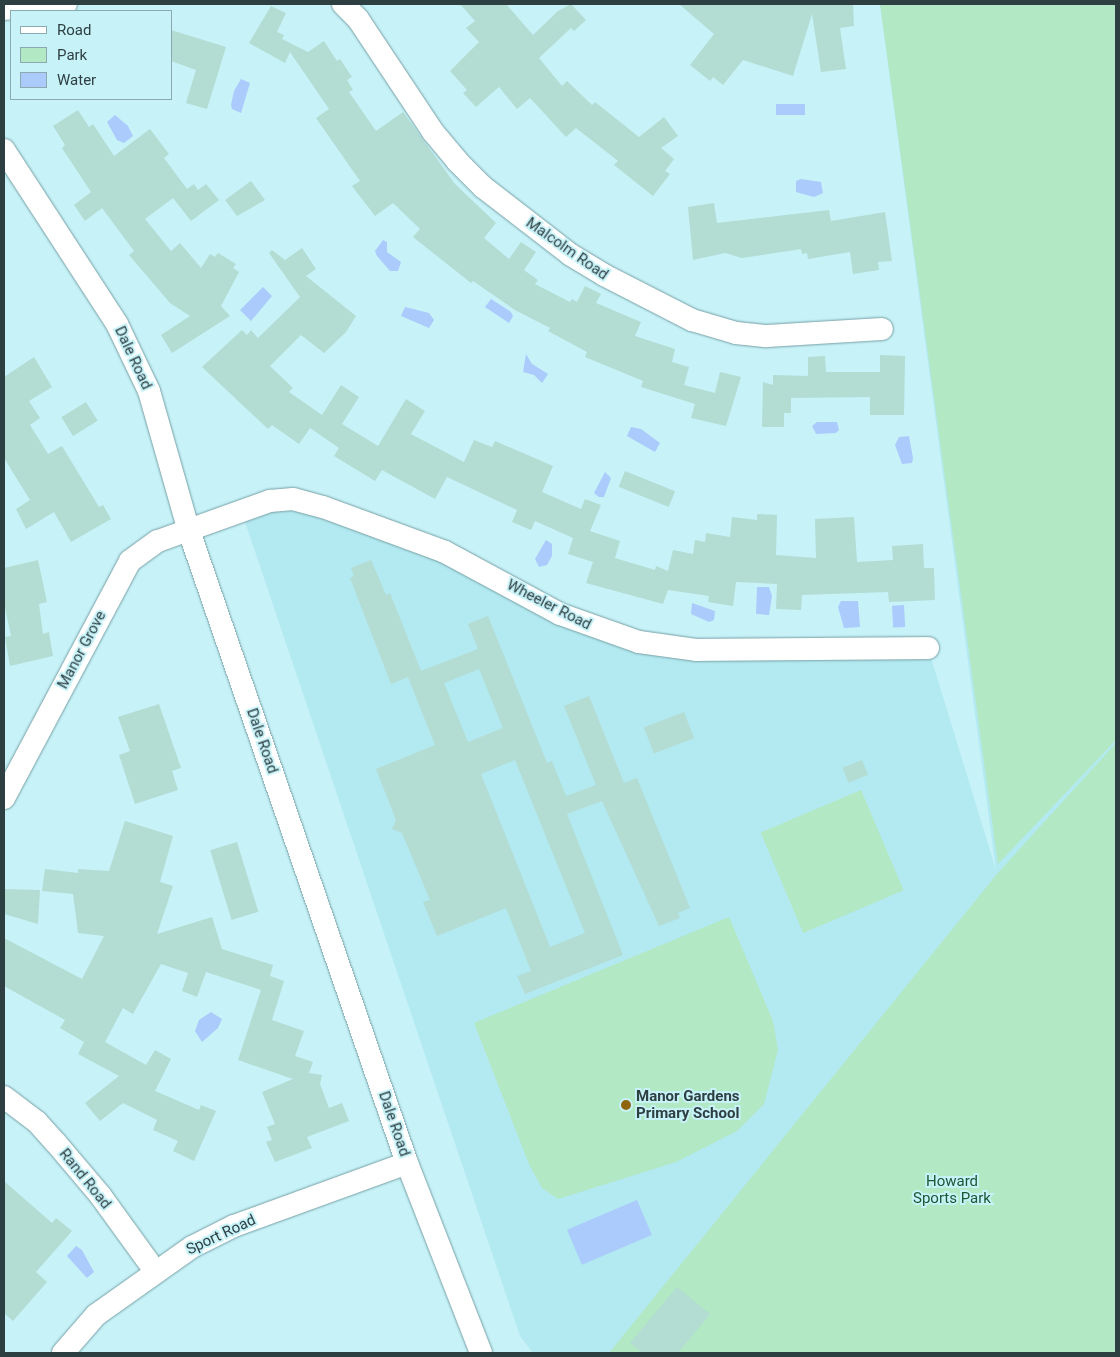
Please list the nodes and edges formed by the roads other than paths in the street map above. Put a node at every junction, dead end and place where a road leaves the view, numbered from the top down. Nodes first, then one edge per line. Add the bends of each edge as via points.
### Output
1 (66, 4) edge
2 (343, 4) edge
3 (4, 9) edge
4 (4, 150) edge
5 (882, 329) dead end
6 (189, 531) junction
7 (928, 648) dead end
8 (4, 798) edge
9 (4, 1097) edge
10 (407, 1163) junction
11 (155, 1271) junction
12 (63, 1353) edge
13 (481, 1353) edge

1 - 3 street
2 - 5 street, Malcolm Road via 358,19 433,132 457,161 483,187 571,255 604,275 692,320 736,333 767,336
4 - 6 street, Dale Road via 117,324 133,355 149,391
6 - 7 street, Wheeler Road via 251,507 293,499 445,552 560,614 639,642 697,650
6 - 8 street, Manor Grove via 158,541 130,561
6 - 10 street, Dale Road
9 - 11 street, Rand Road via 37,1122 56,1143 100,1195
10 - 11 street, Sport Road via 234,1226
10 - 13 street, Dale Road
11 - 12 street, Sport Road via 96,1315

